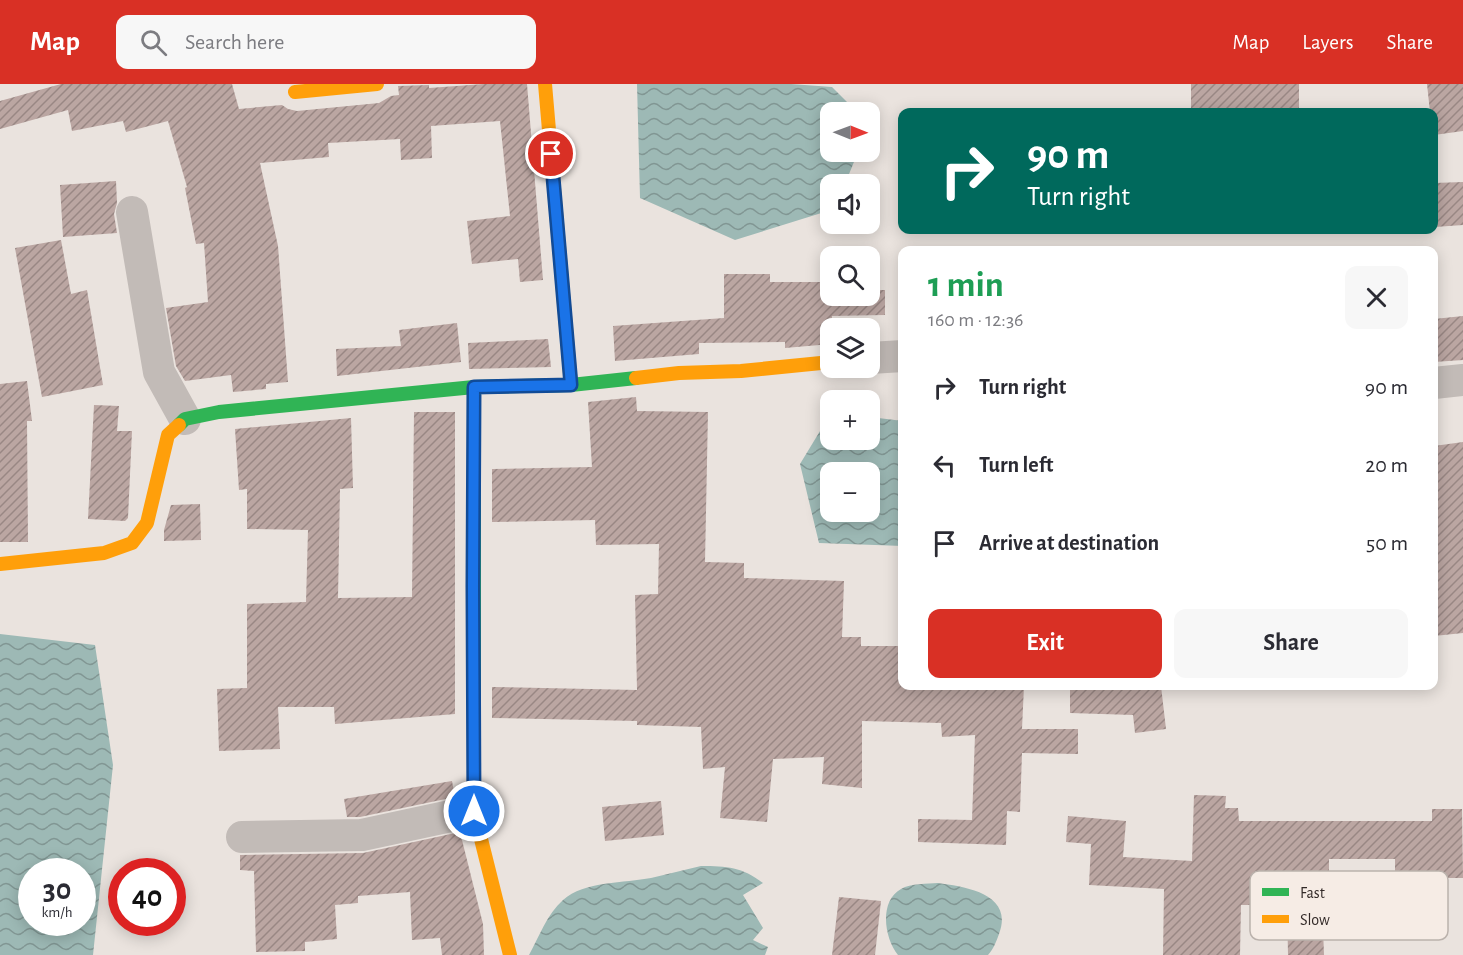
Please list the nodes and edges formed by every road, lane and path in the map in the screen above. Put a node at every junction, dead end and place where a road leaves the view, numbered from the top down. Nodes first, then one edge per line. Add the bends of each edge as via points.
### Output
1 (377, 84) edge
2 (545, 84) edge
3 (295, 92) dead end
4 (132, 212) dead end
5 (898, 356) edge
6 (880, 357) edge
7 (820, 363) edge
8 (1463, 380) edge
9 (1438, 383) edge
10 (571, 385) junction
11 (474, 387) junction
12 (185, 418) junction
13 (0, 564) edge
14 (474, 811) junction
15 (242, 837) dead end
16 (510, 955) edge

1 - 3 street
2 - 10 street
4 - 12 street via 159,372
5 - 6 street
7 - 10 street
8 - 9 street
10 - 11 street
11 - 12 street
11 - 14 street
12 - 13 street via 168,435 147,523 132,543 104,553
14 - 15 street via 362,835
14 - 16 street

